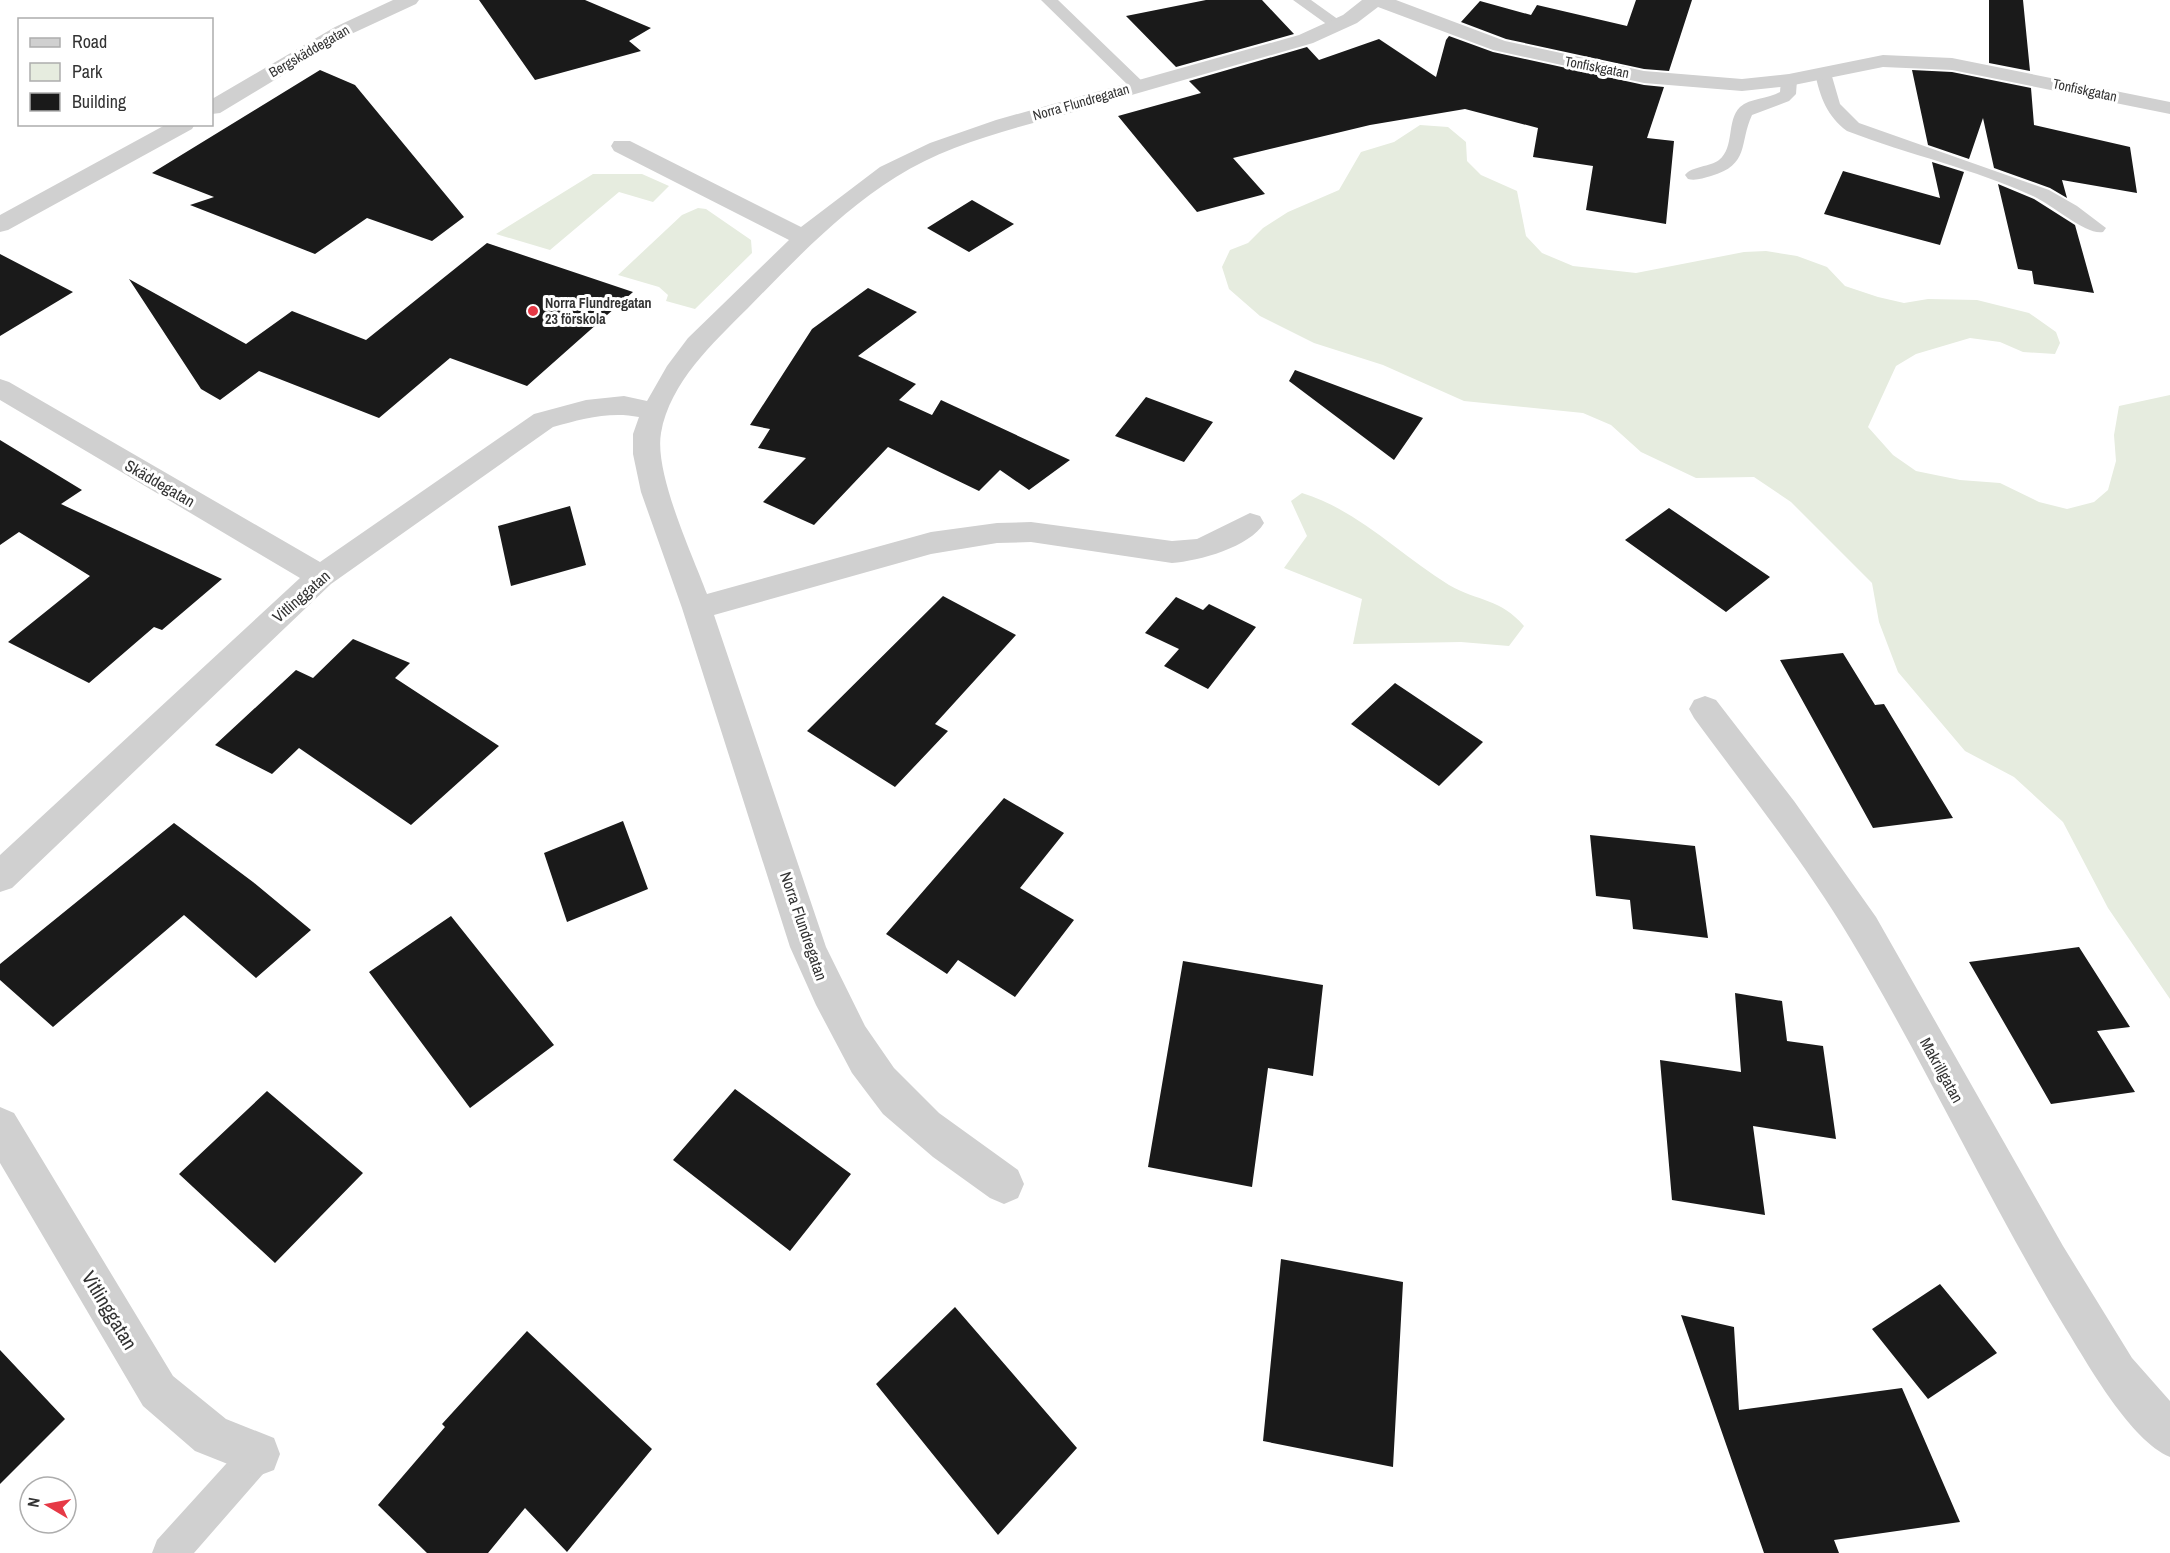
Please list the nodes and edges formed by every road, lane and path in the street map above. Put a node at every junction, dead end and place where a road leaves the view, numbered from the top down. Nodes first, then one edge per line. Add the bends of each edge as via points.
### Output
1 (409, 0) edge
2 (1049, 0) edge
3 (1301, 0) edge
4 (1376, 0) edge
5 (1338, 25) junction
6 (1823, 73) junction
7 (1789, 80) junction
8 (1138, 86) junction
9 (213, 107) edge
10 (2170, 108) edge
11 (180, 126) edge
12 (622, 146) dead end
13 (1694, 175) dead end
14 (0, 225) edge
15 (2097, 228) dead end
16 (804, 238) junction
17 (0, 388) edge
18 (654, 411) junction
19 (1250, 523) dead end
20 (321, 576) junction
21 (697, 608) junction
22 (1705, 709) dead end
23 (0, 877) edge
24 (0, 1126) edge
25 (1004, 1184) dead end
26 (2170, 1435) edge
27 (258, 1454) joint
28 (170, 1553) edge

1 - 9 street, Bergskäddegatan via 342,31
2 - 8 lane
3 - 5 lane
4 - 5 street, Norra Flundregatan
4 - 7 street, Tonfiskgatan via 1500,46 1644,77 1742,85
5 - 8 street, Norra Flundregatan via 1287,45
6 - 7 street, Tonfiskgatan
6 - 10 street, Tonfiskgatan via 1882,61 1952,64
6 - 15 lane via 1830,106 1853,127 2042,192 2077,211
7 - 13 lane via 1788,94 1744,113 1730,162 1718,170
8 - 16 street, Norra Flundregatan via 1004,124 938,148 888,172
11 - 14 street
12 - 16 street
16 - 18 street, Norra Flundregatan via 697,344
17 - 20 street, Skäddegatan
18 - 20 street, Vitlinggatan via 624,405 586,409 544,420
18 - 21 street, Norra Flundregatan via 647,434 647,454 655,492
19 - 21 street via 1206,549 1191,552 1031,532 968,536
20 - 23 street, Vitlinggatan
21 - 25 street, Norra Flundregatan via 808,947 826,990 867,1064 914,1118
22 - 26 street, Makrillgatan via 1863,928 2048,1261 2117,1373
24 - 27 street, Vitlinggatan via 158,1391 212,1436
27 - 28 lane

